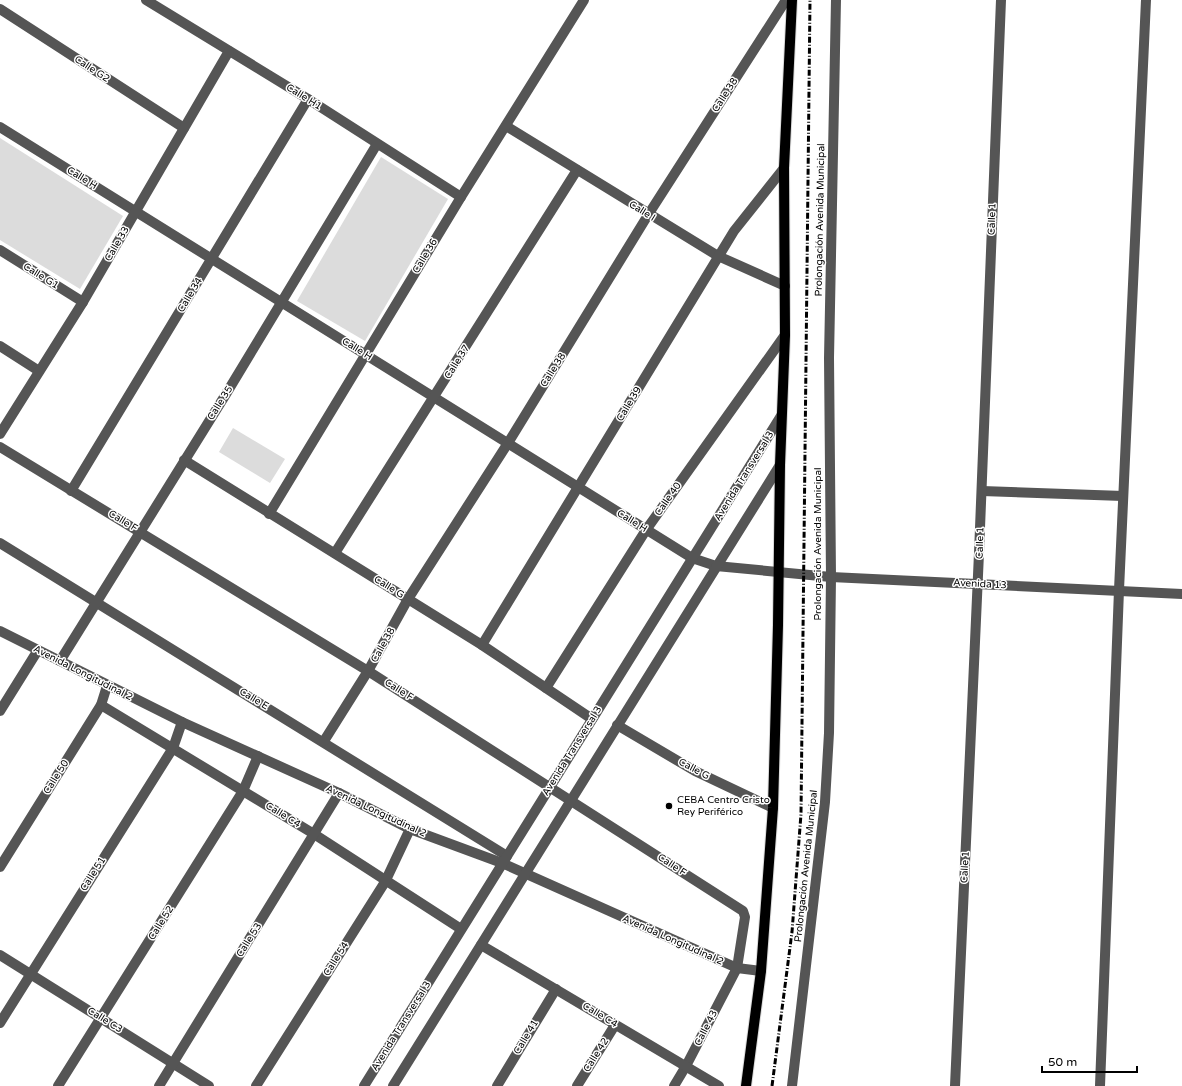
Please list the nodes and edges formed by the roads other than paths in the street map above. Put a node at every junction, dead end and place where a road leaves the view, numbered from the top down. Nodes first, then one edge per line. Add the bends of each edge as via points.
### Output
1 (146, 0) edge
2 (584, 0) edge
3 (786, 0) edge
4 (792, 0) edge
5 (836, 0) edge
6 (1001, 0) edge
7 (1146, 0) edge
8 (0, 9) edge
9 (229, 51) junction
10 (308, 99) junction
11 (506, 126) junction
12 (0, 127) edge
13 (184, 128) junction
14 (377, 144) junction
15 (784, 168) junction
16 (577, 170) junction
17 (461, 197) junction
18 (135, 212) junction
19 (648, 214) junction
20 (0, 250) edge
21 (718, 256) junction
22 (211, 259) junction
23 (785, 286) junction
24 (83, 302) junction
25 (282, 303) junction
26 (785, 335) junction
27 (0, 346) edge
28 (366, 355) junction
29 (39, 371) junction
30 (435, 398) junction
31 (781, 416) junction
32 (0, 434) edge
33 (508, 443) junction
34 (0, 447) edge
35 (184, 460) junction
36 (780, 465) junction
37 (578, 487) junction
38 (71, 491) junction
39 (982, 491) junction
40 (1123, 496) junction
41 (268, 514) junction
42 (646, 530) junction
43 (141, 532) junction
44 (0, 543) edge
45 (335, 553) junction
46 (692, 558) junction
47 (716, 566) junction
48 (779, 572) junction
49 (831, 577) junction
50 (978, 584) junction
51 (1119, 590) junction
52 (1182, 594) edge
53 (408, 599) junction
54 (96, 604) junction
55 (0, 631) edge
56 (482, 645) junction
57 (38, 650) junction
58 (60, 661) junction
59 (368, 671) junction
60 (107, 686) junction
61 (546, 688) junction
62 (101, 705) junction
63 (0, 711) edge
64 (592, 719) junction
65 (182, 722) junction
66 (617, 725) junction
67 (324, 741) junction
68 (173, 748) junction
69 (258, 756) junction
70 (551, 786) junction
71 (243, 791) junction
72 (339, 793) junction
73 (571, 799) junction
74 (773, 808) junction
75 (410, 829) junction
76 (314, 834) junction
77 (505, 860) junction
78 (0, 867) edge
79 (524, 874) junction
80 (385, 882) junction
81 (461, 929) junction
82 (481, 945) junction
83 (0, 955) edge
84 (737, 968) junction
85 (761, 971) junction
86 (30, 974) junction
87 (556, 989) junction
88 (102, 1018) junction
89 (0, 1023) edge
90 (615, 1025) junction
91 (173, 1063) junction
92 (686, 1066) junction
93 (58, 1086) edge
94 (158, 1086) edge
95 (209, 1086) edge
96 (256, 1086) edge
97 (364, 1086) edge
98 (393, 1086) edge
99 (497, 1086) edge
100 (577, 1086) edge
101 (674, 1086) edge
102 (719, 1086) edge
103 (746, 1086) edge
104 (792, 1086) edge
105 (955, 1086) edge
106 (1100, 1086) edge

1 - 9 street, Calle H1
2 - 11 street, Calle 36
3 - 19 street, Calle 38
4 - 15 main road
5 - 49 street, Prolongación Avenida Municipal via 829,358
6 - 39 street, Calle 1
7 - 40 street
8 - 13 street, Calle G2
9 - 10 street, Calle H1
9 - 13 street, Calle 33
10 - 14 street, Calle H1
10 - 22 street, Calle 34
11 - 16 street, Calle I
11 - 17 street, Calle 36
12 - 18 street, Calle H
13 - 18 street, Calle 33
14 - 17 street, Calle H1
14 - 25 street, Calle 35
15 - 21 street, Calle 39 via 734,231
15 - 23 main road
16 - 19 street, Calle I
16 - 30 street, Calle 37
17 - 28 street, Calle 36
18 - 22 street, Calle H
18 - 24 street, Calle 33
19 - 21 street, Calle I
19 - 33 street, Calle 38
20 - 24 street, Calle G1
21 - 23 street, Calle I
21 - 37 street, Calle 39
22 - 25 street, Calle H
22 - 38 street, Calle 34
23 - 26 main road
24 - 29 street, Calle 33
25 - 28 street, Calle H
25 - 35 street, Calle 35
26 - 31 main road
26 - 42 street, Calle 40
27 - 29 street
28 - 30 street, Calle H
28 - 41 street, Calle 36
29 - 32 street, Calle 33
30 - 33 street, Calle H
30 - 45 street, Calle 37
31 - 36 main road
31 - 46 street, Avenida Transversal 3
33 - 37 street, Calle H
33 - 53 street, Calle 38
34 - 38 street, Calle F
35 - 41 street, Calle G
35 - 43 street, Calle 35
36 - 47 street
36 - 48 main road
37 - 42 street, Calle H
37 - 56 street, Calle 39
38 - 43 street, Calle F
39 - 40 street
39 - 50 street, Calle 1
40 - 51 street
41 - 45 street, Calle G
42 - 46 street, Calle H
42 - 61 street, Calle 40
43 - 54 street, Calle 35
43 - 59 street, Calle F
44 - 54 street, Calle E
45 - 53 street, Calle G
46 - 47 street, Calle H
46 - 64 street, Avenida Transversal 3
47 - 48 street, Calle H
47 - 66 street
48 - 49 street, Avenida 13
48 - 74 main road
49 - 50 street, Avenida 13
49 - 104 street, Prolongación Avenida Municipal via 830,733 825,802
50 - 51 street, Avenida 13
50 - 105 street, Calle 1
51 - 52 street, Avenida 13
51 - 106 street
53 - 56 street, Calle G
53 - 59 street, Calle 38
54 - 58 street, Calle 35
54 - 67 street, Calle E
55 - 57 street, Avenida Longitudinal 2
56 - 61 street, Calle G
57 - 58 street, Avenida Longitudinal 2
57 - 63 street
58 - 60 street, Avenida Longitudinal 2
59 - 67 street, Calle 38
59 - 70 street, Calle F
60 - 62 street, Calle 50
60 - 65 street, Avenida Longitudinal 2
61 - 64 street, Calle G
62 - 68 street, Calle C4
62 - 78 street, Calle 50
64 - 70 street, Avenida Transversal 3
65 - 68 street, Calle 51
65 - 69 street, Avenida Longitudinal 2
66 - 73 street
66 - 74 street, Calle G via 695,771
67 - 77 street, Calle E
68 - 71 street, Calle C4
68 - 86 street, Calle 51
69 - 71 street, Calle 52
69 - 72 street, Avenida Longitudinal 2
70 - 73 street, Calle F
70 - 77 street, Avenida Transversal 3
71 - 76 street, Calle C4
71 - 88 street, Calle 52
72 - 75 street, Avenida Longitudinal 2
72 - 76 street, Calle 53
73 - 79 street
73 - 84 street, Calle F via 743,911 745,917
74 - 85 main road
75 - 77 street, Avenida Longitudinal 2
75 - 80 street, Calle 54
76 - 80 street, Calle C4
76 - 91 street, Calle 53
77 - 79 street, Avenida Longitudinal 2
77 - 81 street, Avenida Transversal 3
79 - 82 street
79 - 84 street, Avenida Longitudinal 2
80 - 81 street, Calle C4
80 - 96 street, Calle 54
81 - 97 street, Avenida Transversal 3
82 - 87 street, Calle C4
82 - 98 street
83 - 86 street, Calle C3
84 - 85 street, Avenida Longitudinal 2
84 - 92 street, Calle 43
85 - 103 main road
86 - 88 street, Calle C3
86 - 89 street, Calle 51
87 - 90 street, Calle C4
87 - 99 street, Calle 41
88 - 91 street, Calle C3
88 - 93 street, Calle 52
90 - 92 street, Calle C4
90 - 100 street, Calle 42
91 - 94 street, Calle 53
91 - 95 street, Calle C3
92 - 101 street, Calle 43
92 - 102 street, Calle C4

